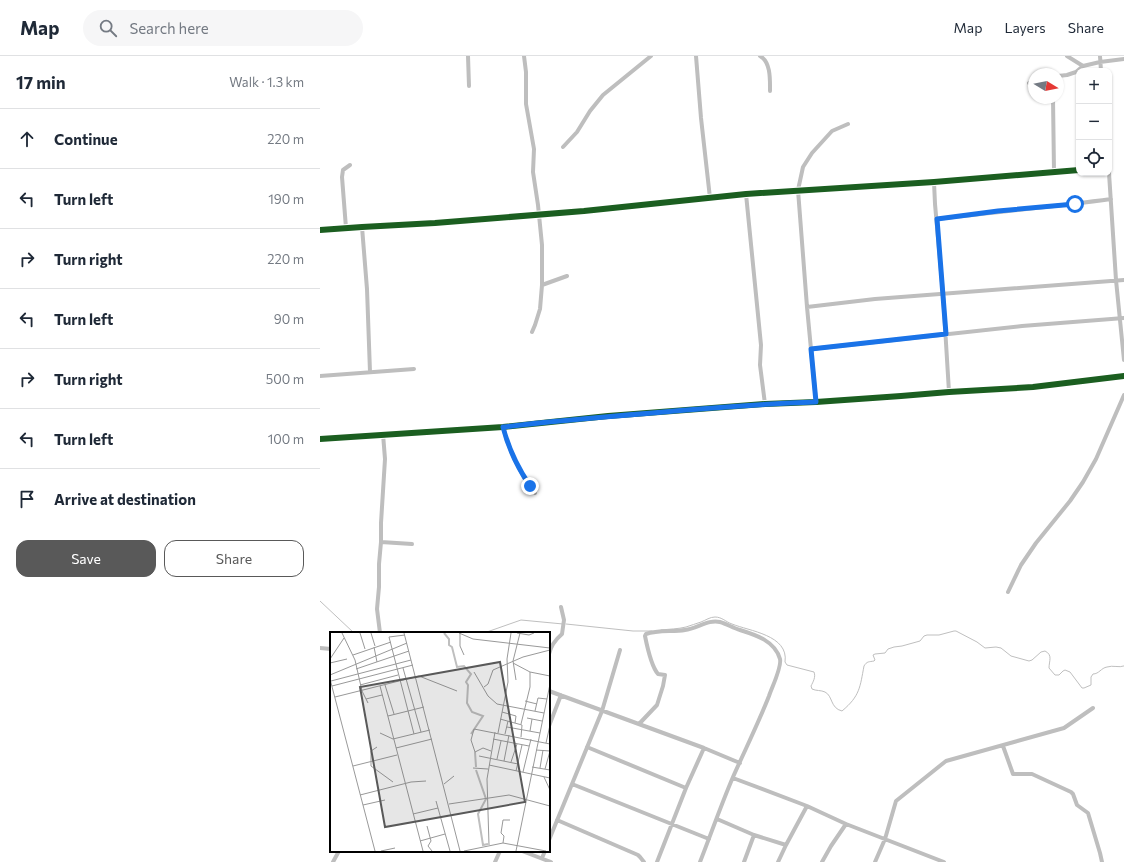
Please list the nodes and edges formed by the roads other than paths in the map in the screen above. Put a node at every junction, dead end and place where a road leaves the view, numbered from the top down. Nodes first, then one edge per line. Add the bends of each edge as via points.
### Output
1 (468, 56) edge
2 (524, 56) edge
3 (651, 56) edge
4 (696, 56) edge
5 (760, 56) edge
6 (1067, 56) edge
7 (1100, 56) edge
8 (1124, 60) edge
9 (1100, 62) junction
10 (1083, 66) junction
11 (1101, 68) edge
12 (1064, 75) edge
13 (469, 86) dead end
14 (770, 91) dead end
15 (1053, 104) edge
16 (848, 124) dead end
17 (563, 147) dead end
18 (350, 165) dead end
19 (1076, 170) edge
20 (1054, 172) junction
21 (1109, 176) edge
22 (934, 182) junction
23 (798, 190) junction
24 (746, 194) junction
25 (710, 198) junction
26 (1111, 199) junction
27 (539, 215) junction
28 (937, 219) junction
29 (362, 227) junction
30 (346, 228) junction
31 (320, 230) edge
32 (567, 276) dead end
33 (1116, 280) junction
34 (1124, 280) edge
35 (542, 285) junction
36 (943, 294) junction
37 (807, 307) junction
38 (1122, 318) edge
39 (532, 332) dead end
40 (946, 334) junction
41 (811, 349) junction
42 (1124, 360) edge
43 (414, 369) dead end
44 (370, 372) junction
45 (320, 376) edge
46 (1124, 376) edge
47 (948, 392) junction
48 (1124, 395) edge
49 (816, 402) junction
50 (765, 404) junction
51 (503, 427) junction
52 (383, 434) junction
53 (320, 439) edge
54 (535, 493) dead end
55 (381, 542) junction
56 (412, 544) dead end
57 (1008, 592) dead end
58 (561, 607) dead end
59 (380, 632) edge
60 (320, 648) edge
61 (330, 649) edge
62 (620, 650) dead end
63 (550, 651) edge
64 (550, 691) edge
65 (561, 695) junction
66 (1093, 708) dead end
67 (602, 711) junction
68 (550, 723) edge
69 (639, 724) junction
70 (1003, 746) junction
71 (587, 747) junction
72 (704, 748) junction
73 (740, 763) junction
74 (733, 778) junction
75 (572, 784) junction
76 (686, 788) junction
77 (807, 806) junction
78 (717, 819) junction
79 (557, 820) junction
80 (672, 824) junction
81 (846, 824) junction
82 (754, 835) junction
83 (550, 838) edge
84 (709, 839) junction
85 (885, 839) junction
86 (786, 845) junction
87 (338, 852) edge
88 (500, 852) edge
89 (525, 852) edge
90 (544, 852) edge
91 (542, 858) junction
92 (333, 862) edge
93 (495, 862) edge
94 (551, 862) edge
95 (644, 862) edge
96 (657, 862) edge
97 (700, 862) edge
98 (744, 862) edge
99 (778, 862) edge
100 (822, 862) edge
101 (874, 862) edge
102 (944, 862) edge
103 (1102, 862) edge

1 - 13 street
2 - 27 street via 526,104 534,149 533,172
3 - 17 street via 603,95
4 - 25 street
5 - 14 street via 764,58 769,70
6 - 10 street
7 - 9 street
8 - 9 street
9 - 10 street
9 - 11 street
10 - 12 street via 1076,72
15 - 20 street
16 - 23 street via 832,131 812,154 803,167
18 - 30 street via 343,170 342,177
19 - 20 street
20 - 22 street
21 - 26 street
22 - 23 street
22 - 28 street
23 - 24 street
23 - 37 street
24 - 25 street
24 - 50 street
25 - 27 street
26 - 28 street
26 - 33 street
27 - 29 street
27 - 35 street
28 - 36 street
29 - 30 street
29 - 44 street
30 - 31 street
32 - 35 street
33 - 34 street
33 - 36 street
33 - 38 street
35 - 39 street via 540,309
36 - 37 street
36 - 40 street
37 - 41 street
38 - 40 street
38 - 42 street
40 - 41 street
40 - 47 street
41 - 49 street
43 - 44 street
44 - 45 street
46 - 47 street via 1035,387
47 - 49 street
48 - 57 street via 1083,482 1036,543 1021,565
49 - 50 street
50 - 51 street
51 - 52 street
51 - 54 street via 506,440
52 - 53 street
52 - 55 street via 385,459
55 - 56 street
55 - 59 street via 377,609
58 - 63 street via 564,627
60 - 61 street
62 - 67 street
64 - 65 street
65 - 67 street
65 - 68 street
66 - 70 street via 1066,727
67 - 69 street
67 - 71 street
69 - 72 street
69 - 73 street via 657,705 665,680 665,675 658,674 654,667 646,634 685,630 718,622 750,633 772,644 780,663
70 - 85 street via 948,760 934,770 896,801
70 - 103 street via 1013,774 1034,775 1073,794 1077,805 1088,813
71 - 75 street
71 - 76 street
72 - 73 street
72 - 76 street
73 - 74 street
74 - 77 street
74 - 78 street
75 - 79 street
75 - 80 street
76 - 80 street
77 - 81 street
77 - 86 street
78 - 82 street
78 - 84 street
79 - 83 street
79 - 95 street via 638,855
80 - 84 street
80 - 96 street
81 - 85 street
81 - 100 street
82 - 86 street
82 - 98 street
84 - 97 street
85 - 101 street
85 - 102 street
86 - 99 street
87 - 92 street
88 - 93 street
89 - 91 street
90 - 91 street
91 - 94 street

